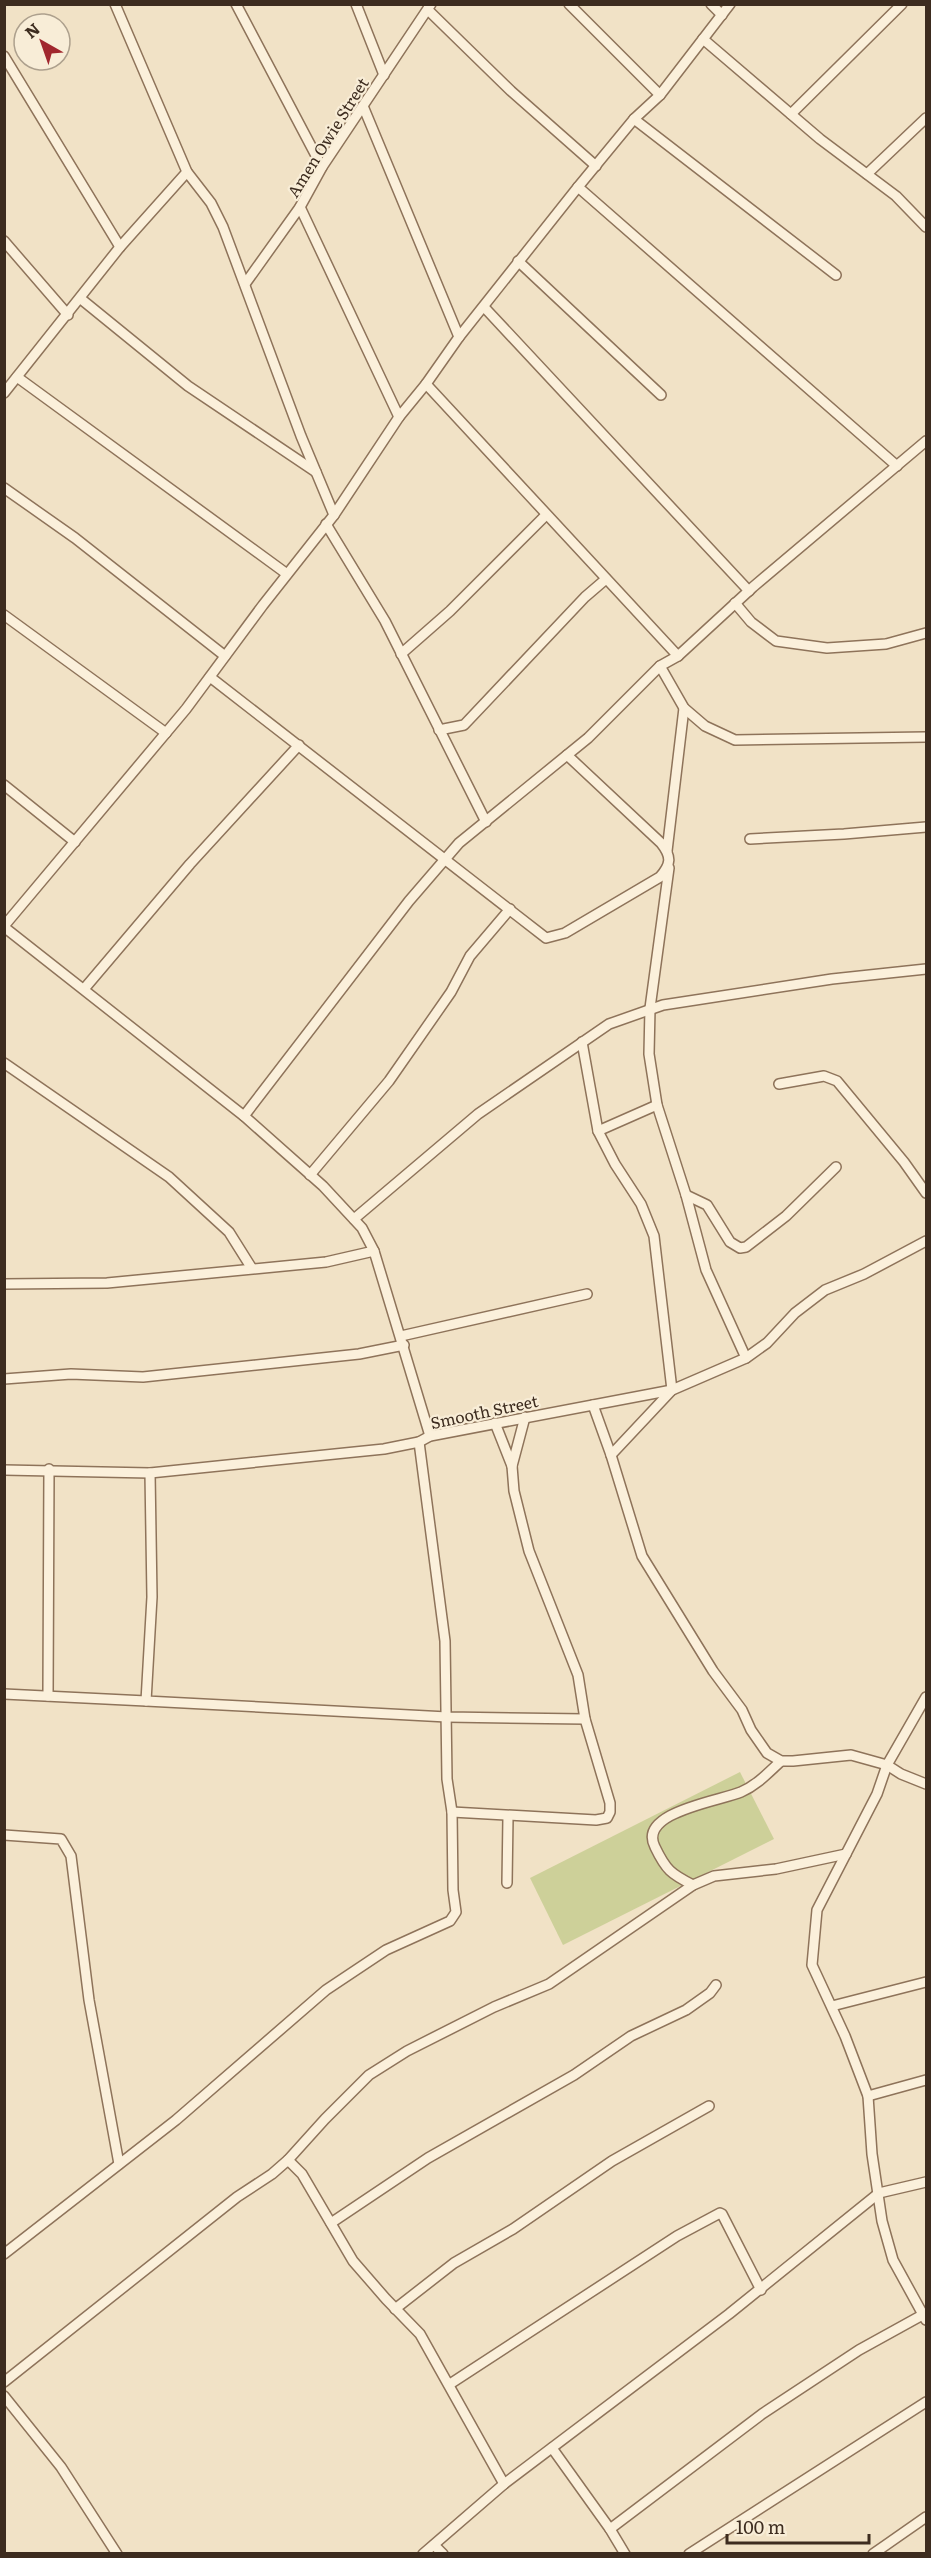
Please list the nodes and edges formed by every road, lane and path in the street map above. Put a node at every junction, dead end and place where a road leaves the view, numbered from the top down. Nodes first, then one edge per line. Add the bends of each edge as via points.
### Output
1 (115, 4) edge
2 (236, 4) edge
3 (356, 4) edge
4 (569, 4) edge
5 (711, 4) edge
6 (730, 4) edge
7 (902, 4) edge
8 (430, 7) edge
9 (722, 15) junction
10 (703, 39) junction
11 (4, 56) edge
12 (384, 75) junction
13 (660, 95) junction
14 (363, 106) junction
15 (791, 114) junction
16 (927, 118) edge
17 (634, 119) junction
18 (596, 166) junction
19 (322, 167) junction
20 (187, 172) junction
21 (867, 174) junction
22 (578, 187) junction
23 (300, 207) junction
24 (927, 227) edge
25 (4, 241) edge
26 (120, 247) junction
27 (518, 261) junction
28 (836, 275) dead end
29 (245, 284) junction
30 (81, 299) junction
31 (484, 307) junction
32 (68, 315) junction
33 (459, 337) junction
34 (17, 377) junction
35 (426, 384) junction
36 (4, 393) edge
37 (661, 395) dead end
38 (399, 417) junction
39 (927, 441) edge
40 (897, 466) junction
41 (316, 472) junction
42 (4, 488) edge
43 (334, 514) junction
44 (546, 515) junction
45 (326, 524) junction
46 (287, 574) junction
47 (606, 579) junction
48 (749, 591) junction
49 (735, 603) junction
50 (4, 615) edge
51 (927, 633) edge
52 (401, 654) junction
53 (225, 656) junction
54 (678, 656) junction
55 (660, 666) junction
56 (210, 677) junction
57 (684, 708) junction
58 (439, 730) junction
59 (166, 733) junction
60 (927, 737) edge
61 (299, 745) junction
62 (567, 755) junction
63 (4, 785) edge
64 (486, 822) junction
65 (927, 827) edge
66 (750, 839) dead end
67 (75, 842) junction
68 (667, 851) junction
69 (446, 858) junction
70 (669, 867) junction
71 (510, 909) junction
72 (4, 926) edge
73 (927, 969) edge
74 (84, 989) junction
75 (650, 1008) junction
76 (582, 1042) junction
77 (4, 1062) edge
78 (779, 1083) dead end
79 (657, 1105) junction
80 (244, 1116) junction
81 (598, 1131) junction
82 (836, 1167) dead end
83 (310, 1175) junction
84 (927, 1193) edge
85 (686, 1195) junction
86 (354, 1219) junction
87 (927, 1241) edge
88 (374, 1251) junction
89 (251, 1267) junction
90 (4, 1284) edge
91 (587, 1294) dead end
92 (402, 1340) junction
93 (747, 1358) junction
94 (4, 1379) edge
95 (672, 1390) junction
96 (593, 1405) junction
97 (525, 1417) junction
98 (495, 1423) junction
99 (430, 1436) junction
100 (419, 1442) junction
101 (611, 1455) junction
102 (512, 1466) junction
103 (49, 1469) junction
104 (4, 1470) edge
105 (150, 1473) junction
106 (4, 1694) edge
107 (48, 1696) junction
108 (927, 1697) edge
109 (146, 1701) junction
110 (447, 1717) junction
111 (585, 1719) junction
112 (781, 1761) junction
113 (887, 1765) junction
114 (927, 1784) edge
115 (452, 1812) junction
116 (508, 1817) junction
117 (4, 1835) edge
118 (846, 1854) junction
119 (507, 1883) dead end
120 (693, 1885) junction
121 (927, 1982) edge
122 (716, 1985) dead end
123 (832, 2006) junction
124 (927, 2080) edge
125 (868, 2096) junction
126 (709, 2106) dead end
127 (288, 2160) junction
128 (119, 2164) junction
129 (927, 2182) edge
130 (879, 2193) junction
131 (331, 2223) junction
132 (4, 2254) edge
133 (761, 2290) junction
134 (395, 2308) junction
135 (925, 2316) edge
136 (4, 2382) edge
137 (450, 2384) junction
138 (4, 2396) edge
139 (927, 2402) edge
140 (552, 2448) junction
141 (504, 2484) junction
142 (927, 2517) edge
143 (610, 2529) junction
144 (434, 2545) junction
145 (117, 2553) edge
146 (423, 2553) edge
147 (443, 2553) edge
148 (625, 2553) edge
149 (689, 2553) edge
150 (873, 2553) edge

1 - 20 street
2 - 19 street
3 - 12 street
4 - 13 street
5 - 9 street
6 - 9 street
7 - 15 street
8 - 12 street, Amen Owie Street
8 - 18 street via 511,92
9 - 10 street
10 - 13 street
10 - 15 street
11 - 26 street
12 - 14 street, Amen Owie Street
13 - 17 street
14 - 19 street, Amen Owie Street
14 - 33 street
15 - 21 street
16 - 21 street
17 - 18 street
17 - 28 street
18 - 22 street
19 - 23 street, Amen Owie Street
20 - 26 street
20 - 29 street via 211,203
21 - 24 street
22 - 27 street
22 - 40 street
23 - 29 street, Amen Owie Street
23 - 38 street
25 - 32 street
26 - 30 street
27 - 31 street
27 - 37 street
29 - 41 street
30 - 32 street
30 - 41 street via 188,386
31 - 33 street
31 - 48 street
32 - 34 street
33 - 35 street
34 - 36 street
34 - 46 street
35 - 38 street
35 - 44 street
38 - 43 street
39 - 40 street
40 - 48 street
41 - 43 street
42 - 53 street via 75,538
43 - 45 street
44 - 47 street
44 - 52 street
45 - 46 street
45 - 52 street
46 - 53 street
47 - 54 street
47 - 58 street via 464,725
48 - 49 street
49 - 51 street via 751,622 776,641 827,648 886,644
49 - 54 street
50 - 59 street
52 - 58 street
53 - 56 street
54 - 55 street
55 - 57 street
55 - 62 street
56 - 59 street
56 - 61 street
57 - 60 street via 705,726 735,740
57 - 68 street
58 - 64 street
59 - 67 street
61 - 69 street
61 - 74 street via 190,864
62 - 64 street
62 - 68 street
63 - 67 street
64 - 69 street
65 - 66 street
67 - 72 street
68 - 70 street
69 - 71 street
69 - 80 street
70 - 71 street via 660,877 565,933 546,938
70 - 75 street
71 - 83 street via 471,956 451,992 388,1081
72 - 74 street
73 - 75 street via 832,979
74 - 80 street
75 - 76 street via 609,1024
75 - 79 street via 649,1054
76 - 81 street
76 - 86 street via 477,1114
77 - 89 street via 169,1177 229,1232
78 - 84 street via 824,1076 837,1081
79 - 81 street
79 - 85 street
80 - 83 street
81 - 95 street via 641,1204 654,1236
82 - 85 street via 786,1216 740,1248 730,1242 707,1205
83 - 86 street
85 - 93 street via 706,1270
86 - 88 street
87 - 93 street, Smooth Street via 825,1290
88 - 89 street via 326,1262
88 - 92 street
89 - 90 street via 107,1283
91 - 92 street
92 - 94 street via 359,1354 142,1377 71,1374
92 - 99 street
93 - 95 street, Smooth Street
95 - 96 street, Smooth Street
95 - 101 street
96 - 97 street, Smooth Street
96 - 101 street
97 - 98 street, Smooth Street
97 - 102 street
98 - 99 street, Smooth Street
98 - 102 street
99 - 100 street, Smooth Street
100 - 105 street, Smooth Street
100 - 110 street via 445,1641
101 - 112 street via 649,1569 760,1744
102 - 111 street via 529,1551 578,1675
103 - 104 street, Smooth Street
103 - 105 street, Smooth Street
103 - 107 street
105 - 109 street via 152,1597
106 - 107 street
107 - 109 street
108 - 113 street
109 - 110 street
110 - 111 street
110 - 115 street via 447,1779
111 - 116 street via 610,1803 609,1816 596,1820
112 - 113 street via 851,1755
112 - 120 street via 758,1783 724,1798 696,1804 652,1831 650,1839 664,1867
113 - 114 street
113 - 118 street via 877,1794
115 - 116 street
115 - 128 street via 456,1912 450,1921 386,1950 326,1990
116 - 119 street
117 - 128 street via 61,1839 71,1856 89,2000
118 - 120 street via 776,1869 714,1876
118 - 123 street via 817,1910 812,1965
120 - 127 street via 549,1984 407,2050 369,2074
121 - 123 street
122 - 131 street via 686,2010 631,2036 574,2075 407,2171
123 - 125 street
124 - 125 street
125 - 130 street
126 - 134 street via 612,2161 513,2229 454,2263
127 - 131 street via 302,2174
127 - 136 street via 237,2196
128 - 132 street
129 - 130 street
130 - 133 street
130 - 135 street via 893,2260
131 - 134 street via 353,2260
133 - 137 street via 720,2213 677,2236
133 - 140 street
134 - 137 street via 420,2334
135 - 143 street via 859,2350 762,2414
137 - 141 street
138 - 145 street via 61,2467
139 - 149 street
140 - 141 street
140 - 143 street
141 - 144 street
142 - 150 street
143 - 148 street
144 - 146 street
144 - 147 street

